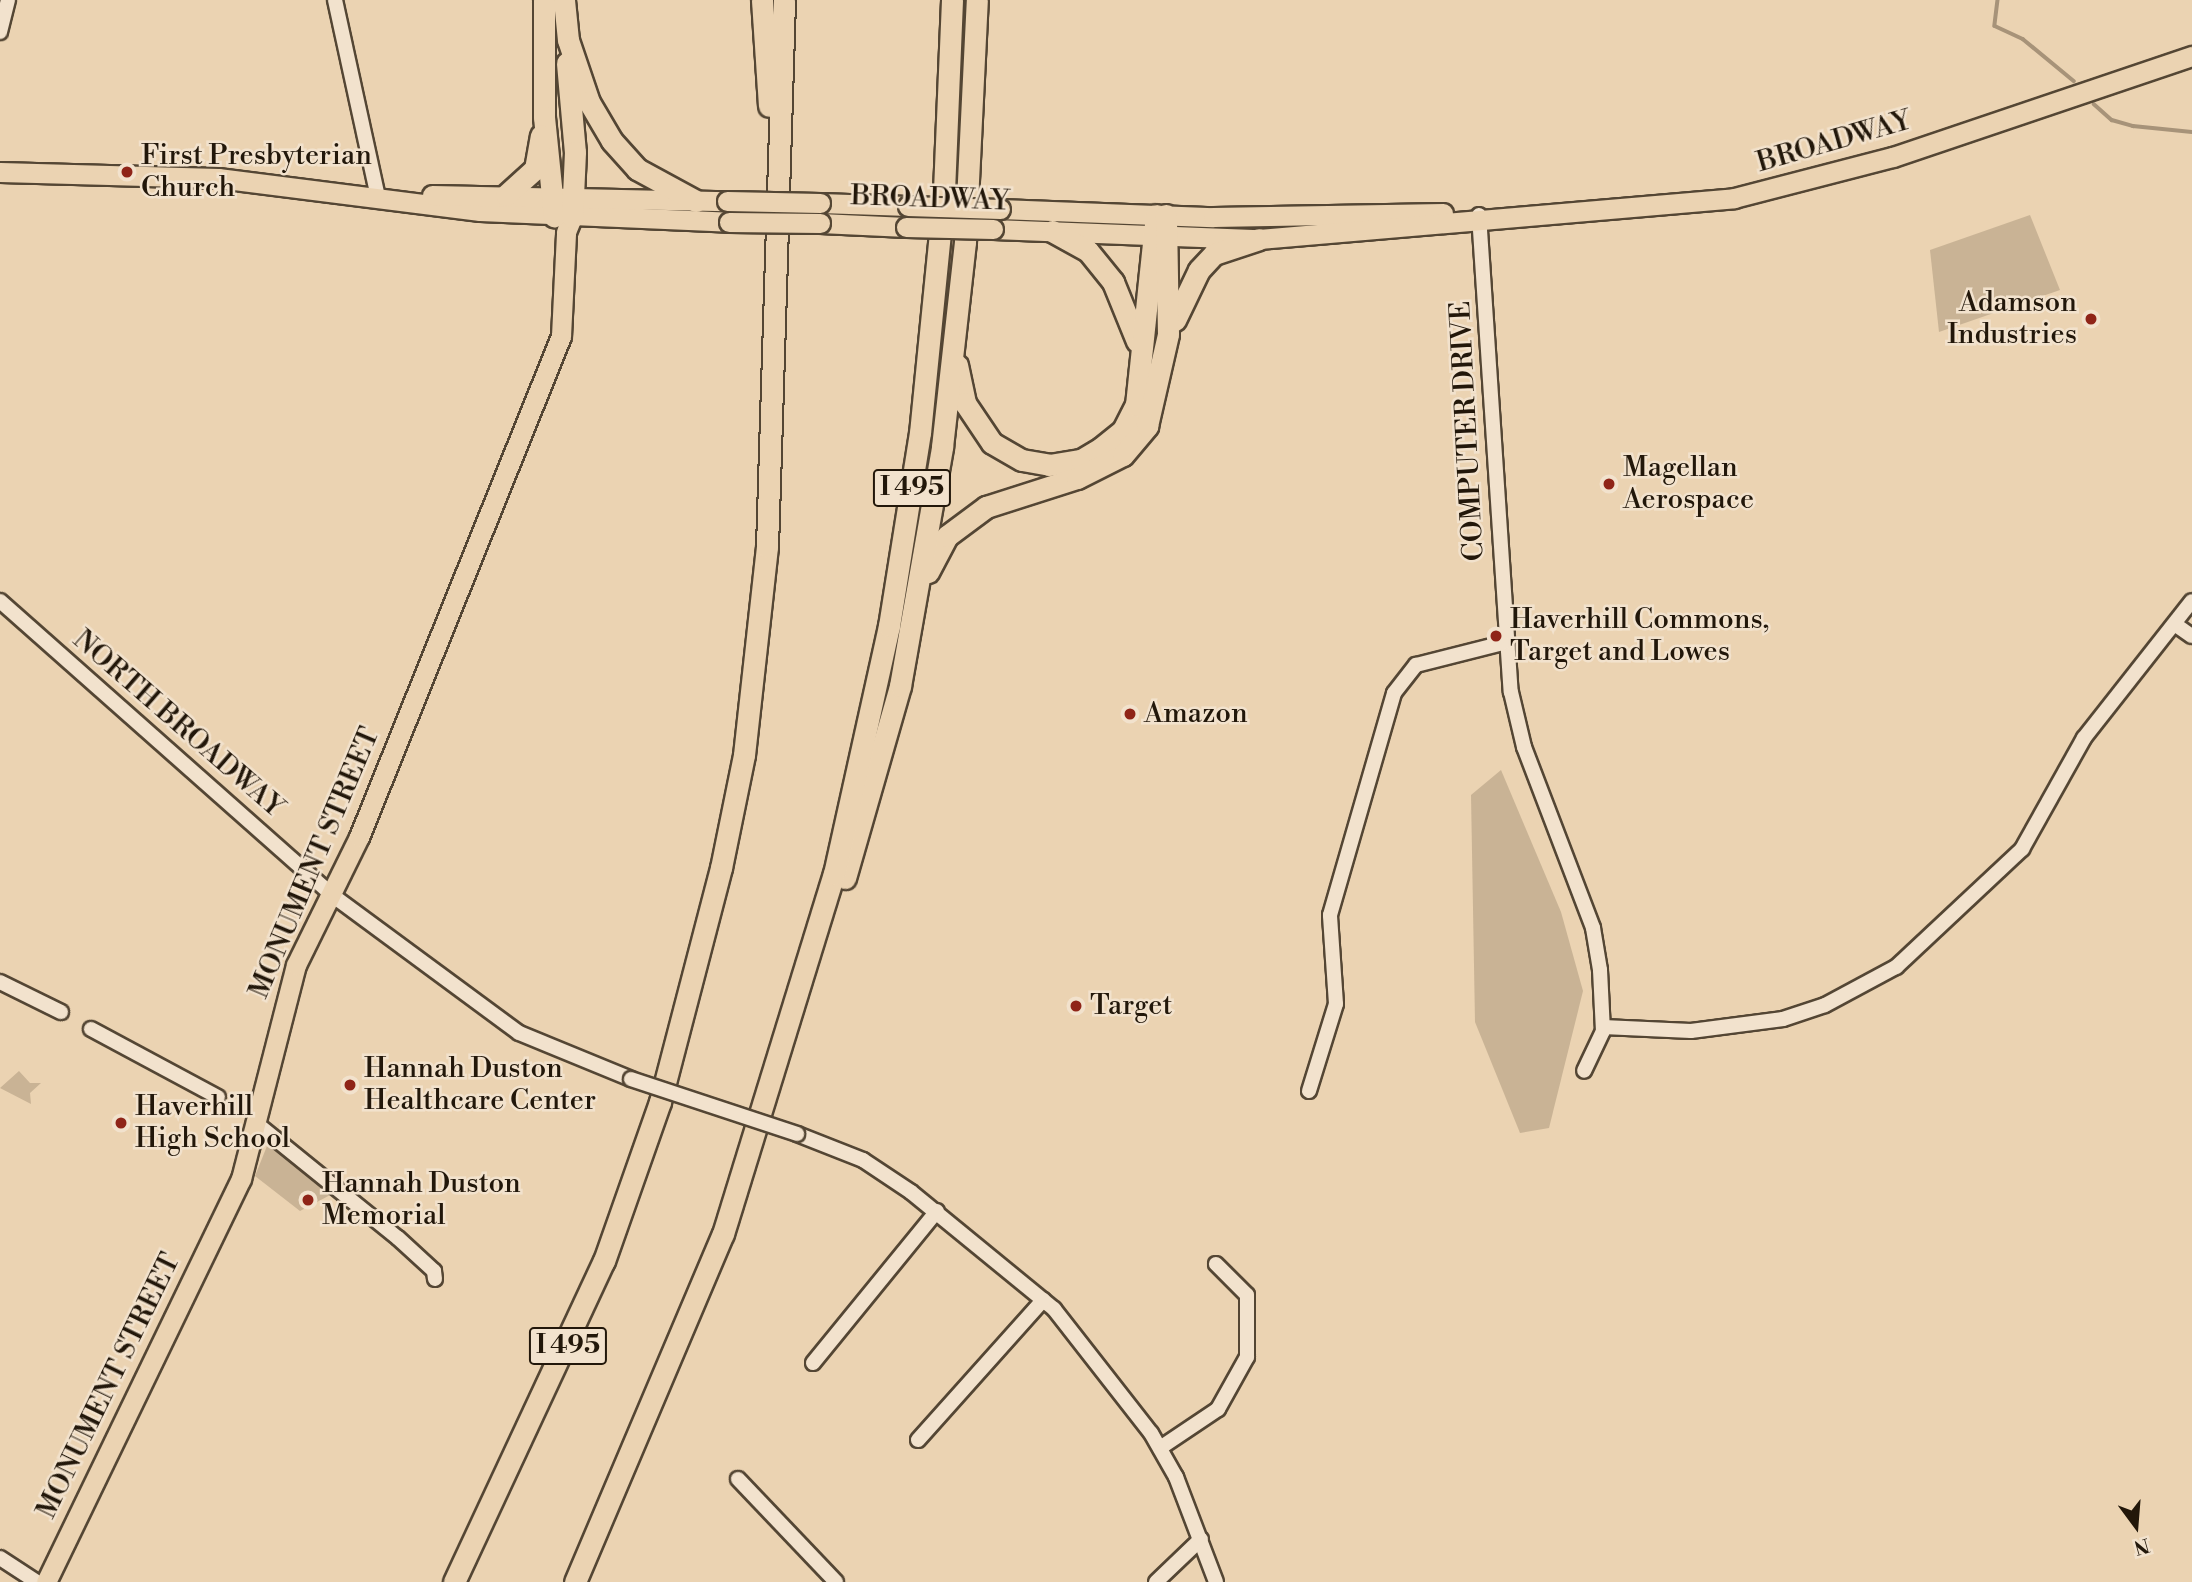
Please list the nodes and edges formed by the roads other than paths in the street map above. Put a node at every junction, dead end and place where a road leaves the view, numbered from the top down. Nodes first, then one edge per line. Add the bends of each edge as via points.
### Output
1 (8, 0) edge
2 (335, 0) edge
3 (544, 0) edge
4 (564, 0) edge
5 (762, 0) edge
6 (784, 0) edge
7 (952, 0) edge
8 (976, 0) edge
9 (0, 32) edge
10 (568, 40) junction
11 (2192, 55) edge
12 (544, 117) junction
13 (0, 172) edge
14 (506, 195) junction
15 (378, 198) junction
16 (696, 201) junction
17 (564, 212) junction
18 (1161, 215) junction
19 (1479, 215) junction
20 (777, 216) junction
21 (1052, 231) junction
22 (1161, 237) junction
23 (1259, 239) junction
24 (1168, 334) junction
25 (955, 347) junction
26 (1142, 360) junction
27 (919, 590) junction
28 (0, 600) edge
29 (2192, 600) edge
30 (2176, 625) junction
31 (2192, 636) edge
32 (1503, 643) junction
33 (332, 895) junction
34 (809, 968) junction
35 (0, 982) edge
36 (61, 1012) dead end
37 (1602, 1027) junction
38 (91, 1029) dead end
39 (1584, 1071) dead end
40 (1309, 1091) dead end
41 (218, 1097) dead end
42 (257, 1124) junction
43 (937, 1211) junction
44 (1216, 1264) dead end
45 (435, 1279) dead end
46 (1044, 1300) junction
47 (813, 1363) dead end
48 (918, 1440) dead end
49 (1160, 1448) junction
50 (738, 1479) dead end
51 (1201, 1539) junction
52 (0, 1558) edge
53 (37, 1582) edge
54 (46, 1582) edge
55 (454, 1582) edge
56 (575, 1582) edge
57 (836, 1582) edge
58 (1156, 1582) edge
59 (1216, 1582) edge

1 - 9 street
2 - 15 street
3 - 12 highway
4 - 10 highway
5 - 20 highway
6 - 20 highway, I 495
7 - 34 highway, I 495 via 944,191 920,433 877,690
8 - 25 highway
10 - 16 highway via 612,141 637,169
10 - 17 highway
11 - 19 main road, BROADWAY via 1790,187 1689,202
12 - 14 highway via 535,169
12 - 17 highway
13 - 15 main road, BROADWAY via 218,177
14 - 15 main road, BROADWAY
14 - 17 main road, BROADWAY
15 - 17 main road, BROADWAY
16 - 17 main road, BROADWAY
16 - 18 main road, BROADWAY, bridge
17 - 21 main road, BROADWAY, bridge via 729,222
17 - 33 main road, MONUMENT STREET via 561,336
18 - 19 main road, BROADWAY
18 - 22 highway
19 - 23 main road, BROADWAY via 1390,231
19 - 32 street, COMPUTER DRIVE
20 - 55 highway, I 495 via 767,547 744,755 722,867 660,1102 604,1261
21 - 22 main road, BROADWAY
21 - 26 highway via 1088,251 1113,282
22 - 23 main road, BROADWAY
22 - 24 highway
22 - 26 highway
23 - 24 highway via 1214,254 1199,270
24 - 27 highway via 1147,426 1123,454 1077,478 986,507 947,536
25 - 26 highway via 965,403 978,427 992,443 1022,460 1049,465 1081,460 1124,430 1136,405
25 - 27 highway
27 - 34 highway via 874,795
28 - 33 street, NORTH BROADWAY
29 - 30 street
30 - 31 street
30 - 37 street via 2090,728 2022,849 1896,967 1825,1005 1783,1019 1691,1031
32 - 37 street, COMPUTER DRIVE via 1524,747 1593,928
32 - 40 street via 1416,665 1394,694 1330,915 1336,1004
33 - 42 main road, MONUMENT STREET via 318,914 285,998
33 - 43 street, NORTH BROADWAY, bridge via 519,1033 631,1079 863,1160
34 - 56 highway, I 495 via 719,1246
35 - 36 street
37 - 39 street, COMPUTER DRIVE
38 - 41 street
42 - 45 street via 398,1238 434,1271
42 - 54 main road, MONUMENT STREET via 225,1214
43 - 46 street, NORTH BROADWAY
43 - 47 street
44 - 49 street via 1247,1295 1247,1357 1218,1409
46 - 48 street
46 - 49 street, NORTH BROADWAY via 1124,1393
49 - 51 street, NORTH BROADWAY
50 - 57 street
51 - 58 street
51 - 59 street, NORTH BROADWAY
52 - 53 street

